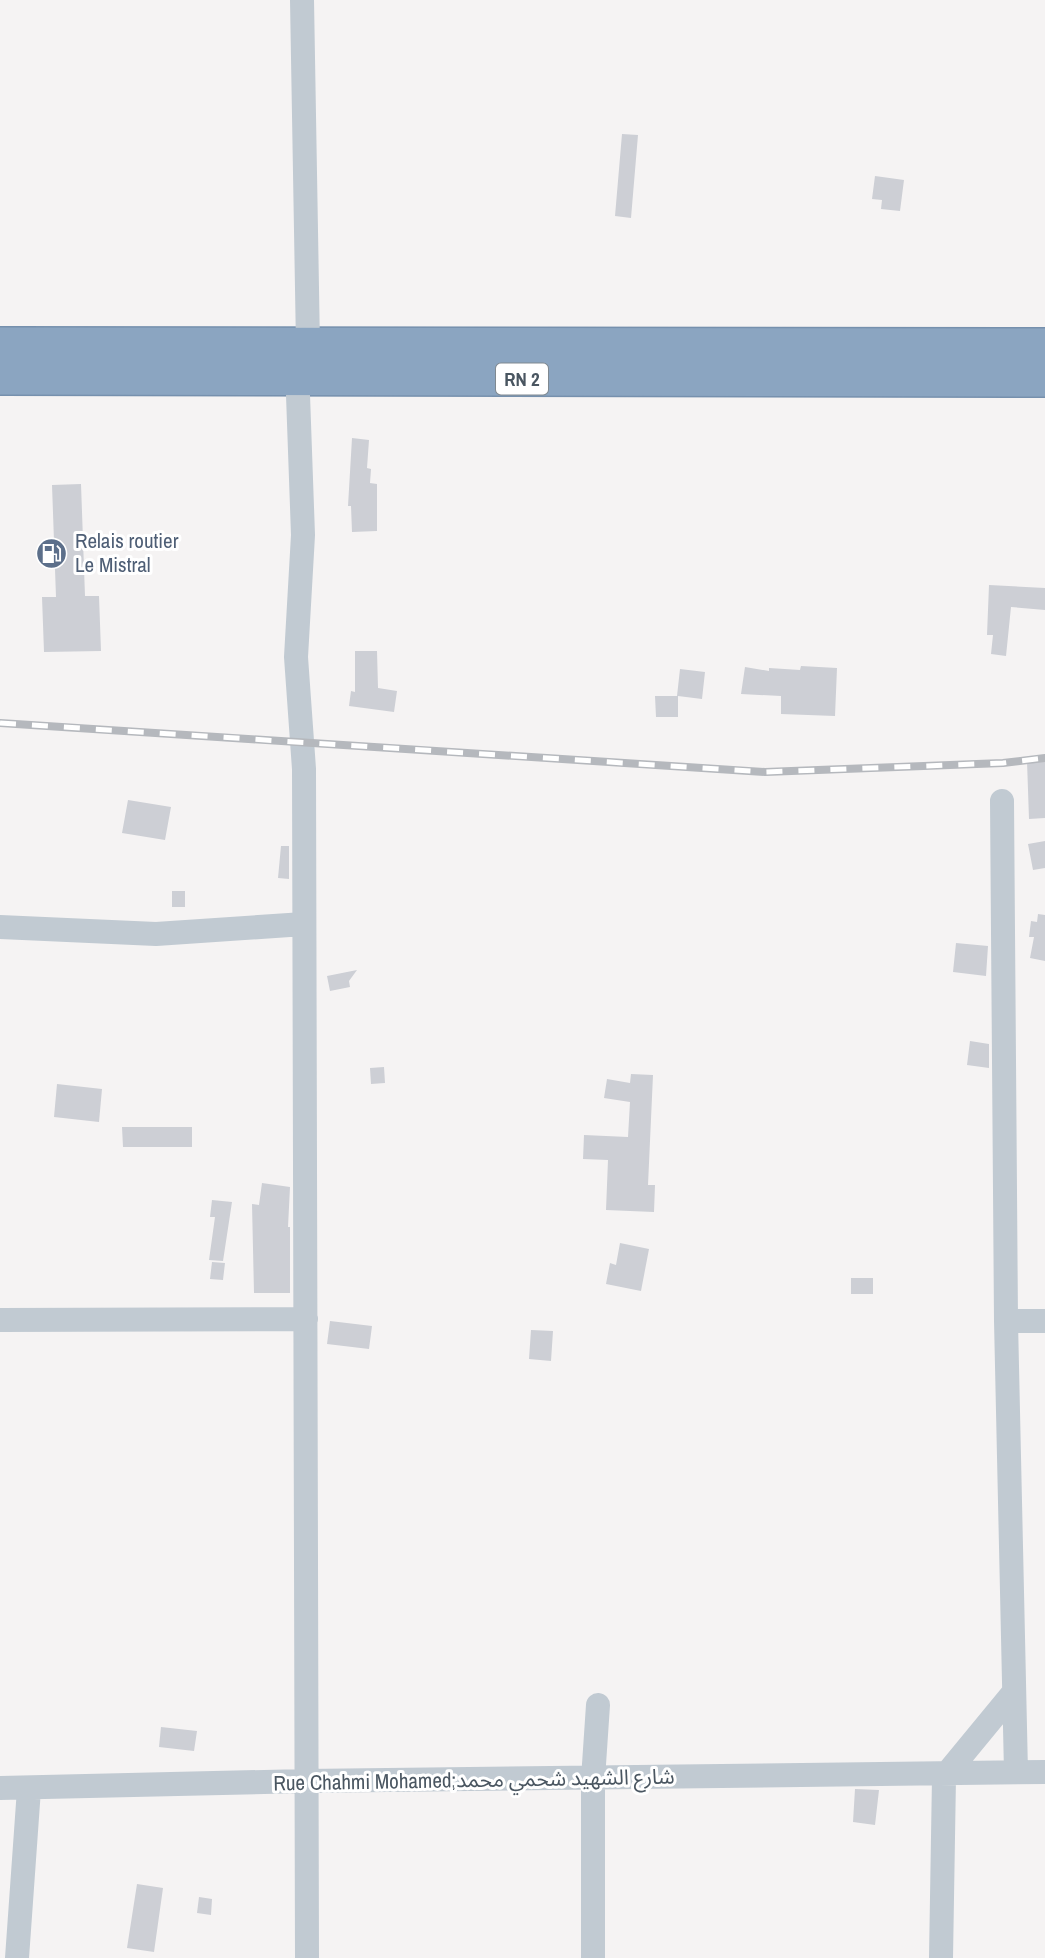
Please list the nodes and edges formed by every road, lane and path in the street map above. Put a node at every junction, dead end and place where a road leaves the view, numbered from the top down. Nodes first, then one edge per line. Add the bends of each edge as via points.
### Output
1 (302, 0) edge
2 (0, 345) edge
3 (308, 346) junction
4 (1045, 346) edge
5 (0, 377) edge
6 (1045, 379) edge
7 (298, 395) dead end
8 (1002, 801) dead end
9 (304, 924) junction
10 (0, 927) edge
11 (306, 1318) junction
12 (0, 1321) edge
13 (1006, 1321) junction
14 (1045, 1321) edge
15 (1014, 1692) junction
16 (598, 1705) dead end
17 (1016, 1772) junction
18 (1045, 1772) edge
19 (948, 1773) junction
20 (593, 1779) junction
21 (305, 1781) junction
22 (0, 1788) edge
23 (29, 1789) junction
24 (17, 1958) edge
25 (307, 1958) edge
26 (593, 1958) edge
27 (941, 1958) edge

1 - 3 street
2 - 3 highway, RN 2
3 - 4 highway, RN 2
5 - 6 highway, RN 2
7 - 9 street via 303,534 296,657 304,769
8 - 13 street
9 - 10 street via 156,934
9 - 11 street
11 - 12 street
11 - 21 street
13 - 14 street
13 - 15 street
15 - 17 street
15 - 19 street
16 - 20 street
17 - 18 street, Rue Chahmi Mohamed;شارع الشهيد شحمي محمد
17 - 19 street, Rue Chahmi Mohamed;شارع الشهيد شحمي محمد
19 - 20 street, Rue Chahmi Mohamed;شارع الشهيد شحمي محمد
19 - 27 street via 944,1777
20 - 21 street, Rue Chahmi Mohamed;شارع الشهيد شحمي محمد
20 - 26 street
21 - 23 street, Rue Chahmi Mohamed;شارع الشهيد شحمي محمد
21 - 25 street
22 - 23 street, Rue Chahmi Mohamed;شارع الشهيد شحمي محمد
23 - 24 street

